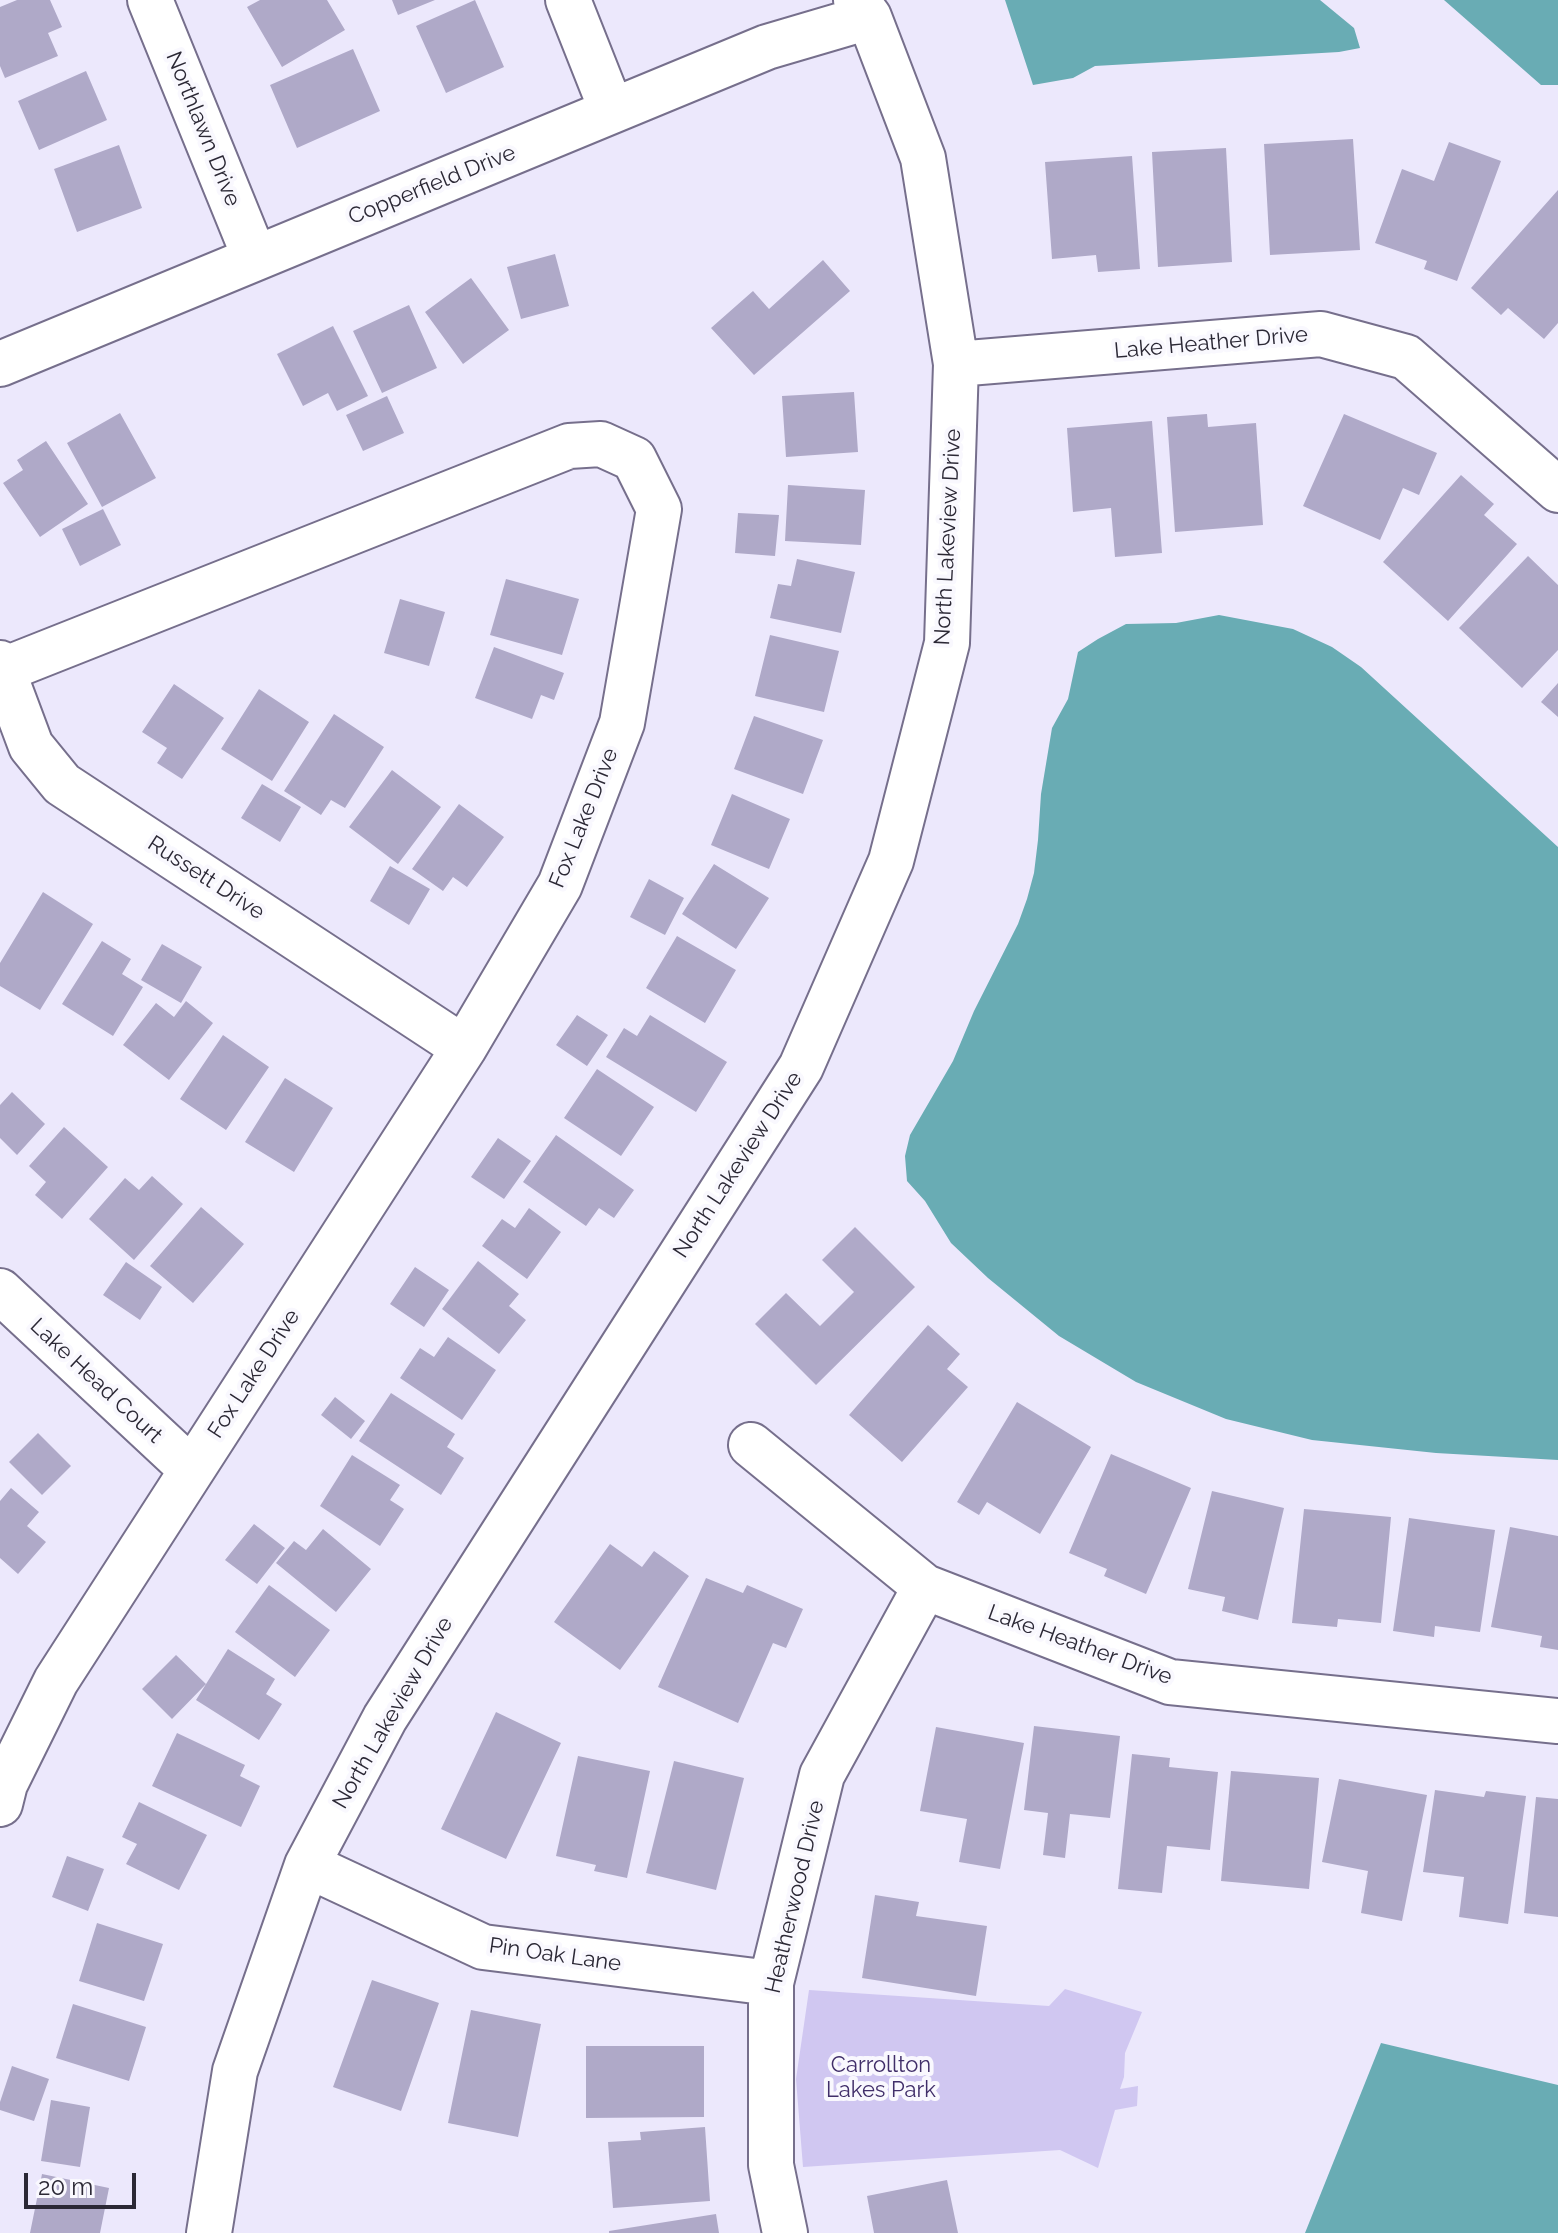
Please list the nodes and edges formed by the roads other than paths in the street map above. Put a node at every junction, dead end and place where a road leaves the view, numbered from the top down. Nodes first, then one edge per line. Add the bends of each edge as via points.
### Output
1 (150, 0) edge
2 (568, 0) edge
3 (864, 6) edge
4 (612, 111) junction
5 (255, 258) junction
6 (0, 364) edge
7 (956, 364) junction
8 (1558, 490) edge
9 (1, 667) edge
10 (464, 1048) junction
11 (0, 1291) edge
12 (751, 1445) dead end
13 (192, 1470) junction
14 (925, 1587) junction
15 (1558, 1721) edge
16 (0, 1804) edge
17 (307, 1865) junction
18 (771, 1983) junction
19 (209, 2233) edge
20 (785, 2233) edge

1 - 5 street, Northlawn Drive
2 - 4 street
3 - 4 street, Copperfield Drive
3 - 7 street, North Lakeview Drive via 923,158
4 - 5 street, Copperfield Drive
5 - 6 street, Copperfield Drive
7 - 8 street, Lake Heather Drive via 1321,334 1406,357
7 - 17 street, North Lakeview Drive via 947,643 891,861 801,1067 385,1718
9 - 10 street, Russett Drive via 31,746 62,784
9 - 10 street, Fox Lake Drive via 569,446 601,444 634,459 659,509 622,723 560,885
10 - 13 street, Fox Lake Drive
11 - 13 street, Lake Head Court
12 - 14 street, Lake Heather Drive
13 - 16 street, Fox Lake Drive via 56,1681
14 - 15 street, Lake Heather Drive via 1170,1682
14 - 18 street, Heatherwood Drive via 822,1775
17 - 18 street, Pin Oak Lane via 483,1947
17 - 19 street, North Lakeview Drive via 235,2071
18 - 20 street, Heatherwood Drive via 771,2165

